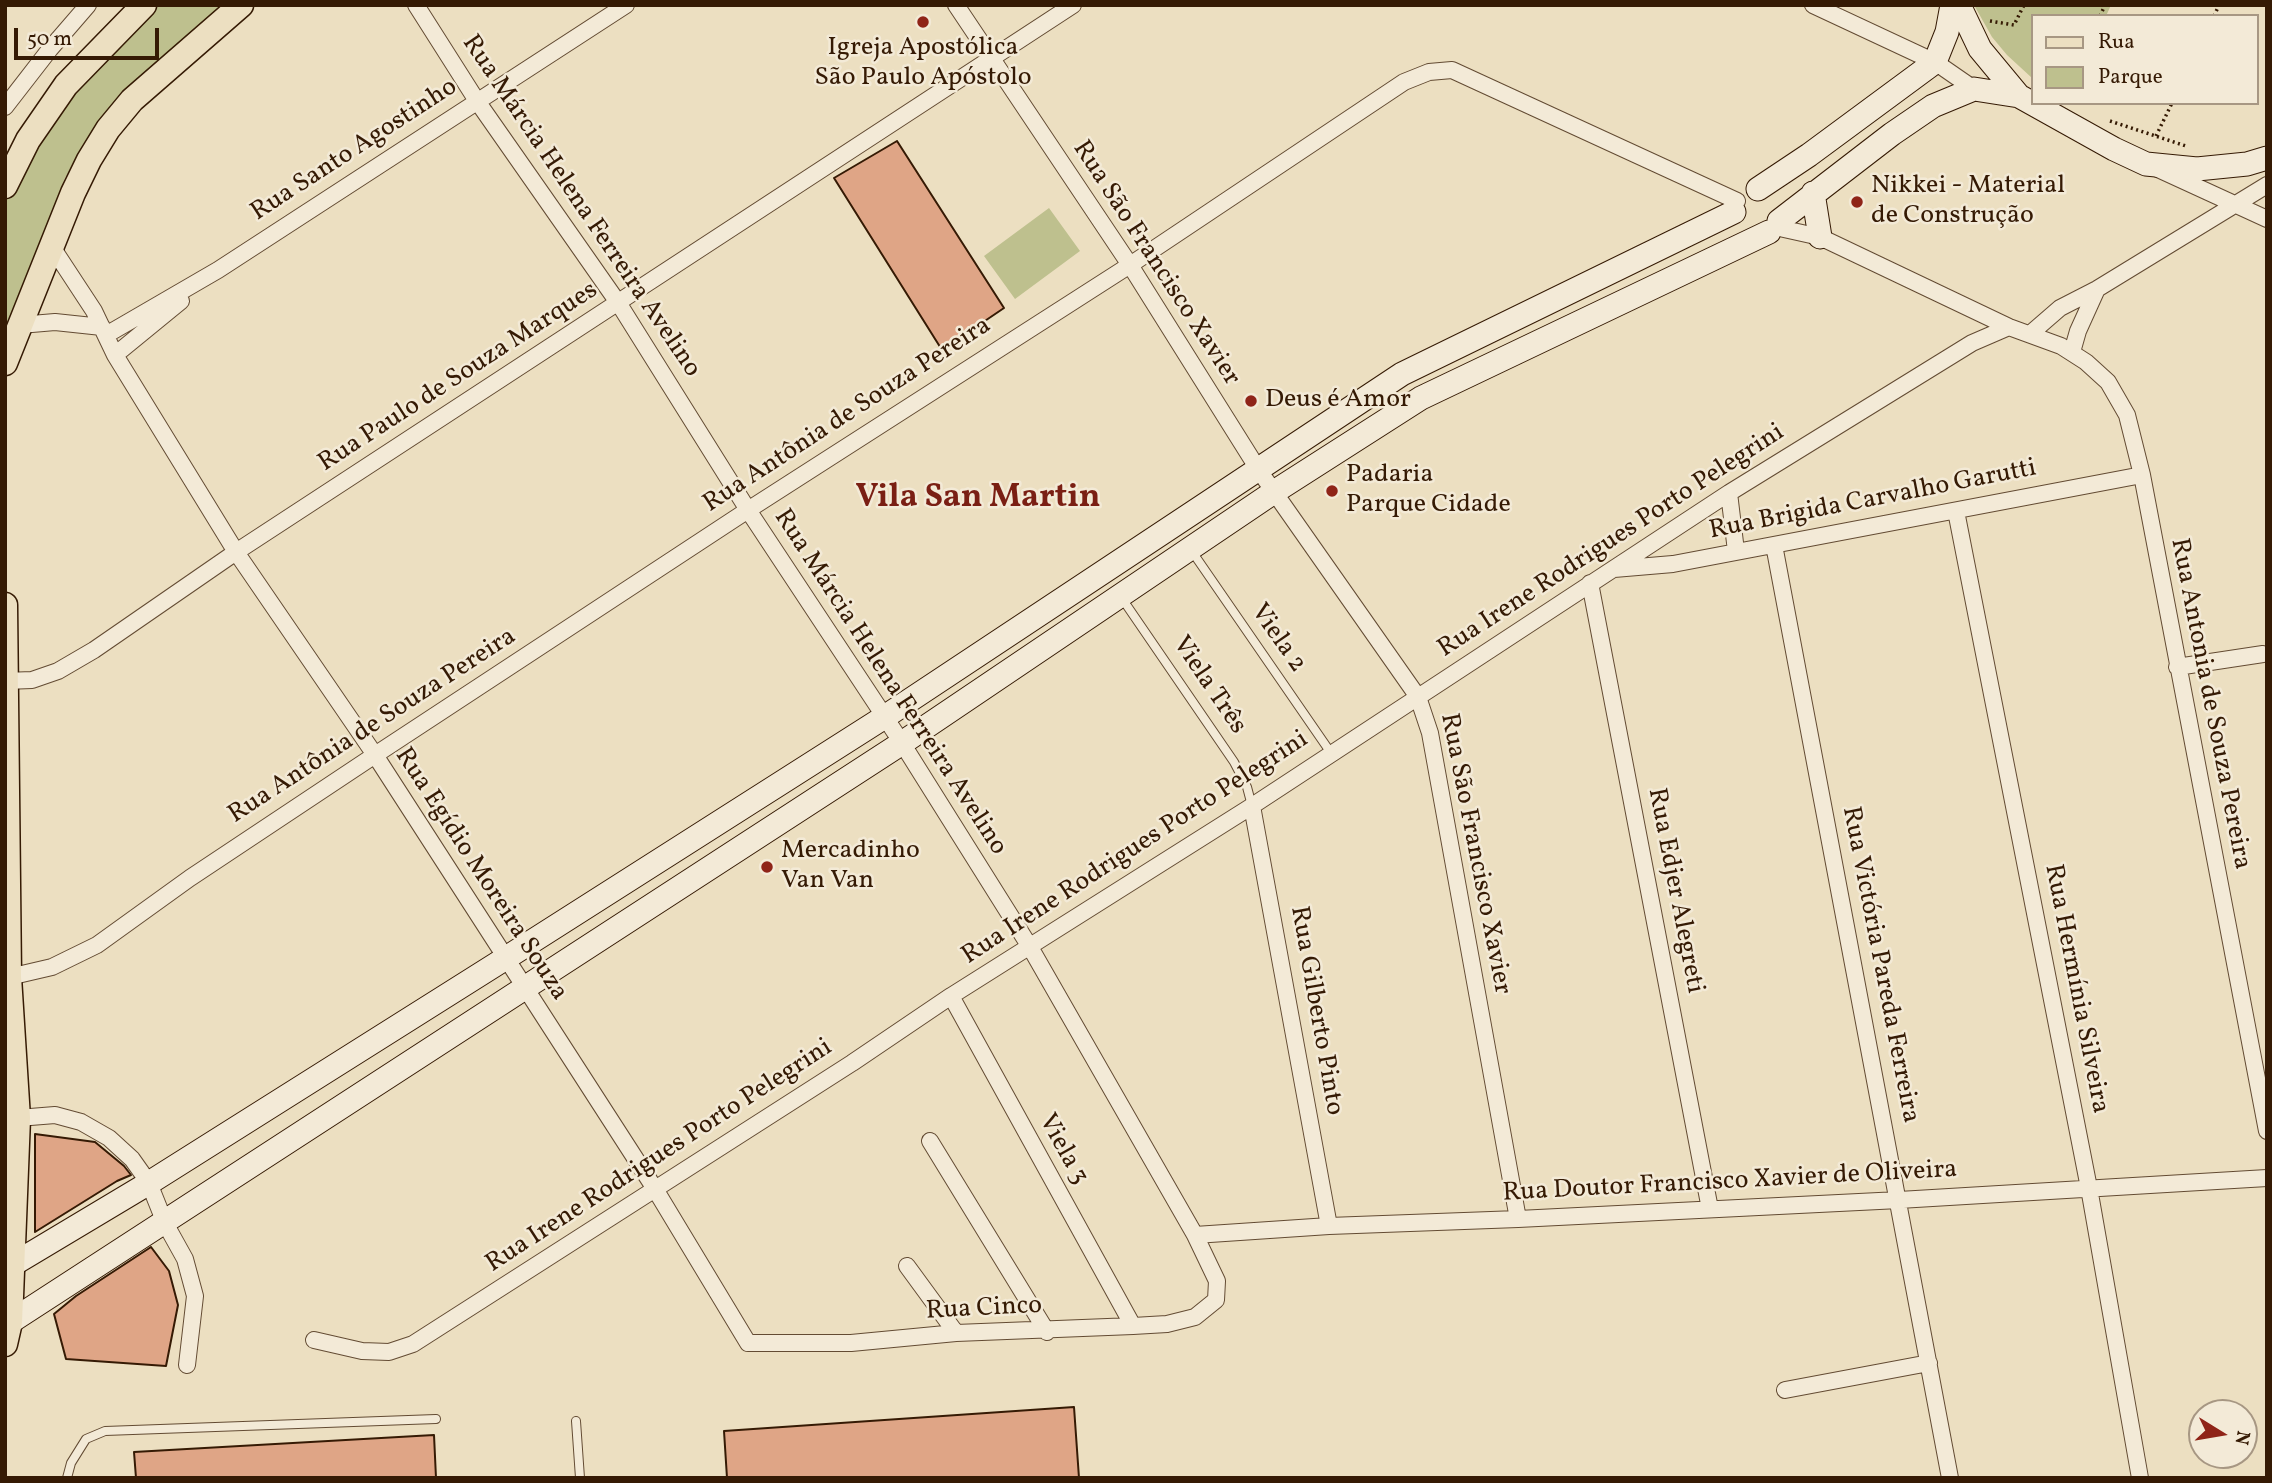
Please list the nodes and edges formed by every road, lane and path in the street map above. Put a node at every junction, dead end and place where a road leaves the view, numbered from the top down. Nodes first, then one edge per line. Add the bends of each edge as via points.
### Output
1 (88, 5) edge
2 (144, 5) edge
3 (241, 5) edge
4 (416, 5) edge
5 (626, 5) edge
6 (956, 5) edge
7 (1073, 5) edge
8 (1813, 5) edge
9 (1952, 5) edge
10 (1959, 5) edge
11 (2024, 5) edge
12 (1987, 20) dead end
13 (991, 61) junction
14 (1935, 62) junction
15 (1974, 89) junction
16 (2019, 96) junction
17 (477, 101) junction
18 (2030, 102) edge
19 (2036, 105) edge
20 (2171, 105) edge
21 (5, 107) edge
22 (2106, 120) dead end
23 (2155, 136) junction
24 (2192, 148) dead end
25 (2267, 158) edge
26 (2146, 164) junction
27 (2267, 185) edge
28 (5, 186) edge
29 (1758, 189) junction
30 (1814, 193) junction
31 (2235, 204) junction
32 (1736, 206) junction
33 (2267, 219) edge
34 (1774, 227) junction
35 (1820, 237) junction
36 (52, 247) junction
37 (1130, 265) junction
38 (218, 270) junction
39 (2097, 289) junction
40 (619, 304) junction
41 (1977, 311) junction
42 (20, 325) junction
43 (2009, 327) junction
44 (104, 331) junction
45 (2030, 334) junction
46 (1972, 343) junction
47 (2072, 352) junction
48 (115, 355) junction
49 (5, 363) edge
50 (1258, 469) junction
51 (2142, 475) junction
52 (1274, 492) junction
53 (1729, 493) junction
54 (748, 510) junction
55 (1956, 511) junction
56 (1774, 545) junction
57 (1190, 547) junction
58 (1736, 551) junction
59 (236, 552) junction
60 (1612, 570) junction
61 (1590, 583) junction
62 (1119, 595) junction
63 (5, 605) edge
64 (2263, 654) dead end
65 (2177, 667) junction
66 (5, 681) edge
67 (1418, 697) junction
68 (883, 718) junction
69 (902, 743) junction
70 (1331, 753) junction
71 (375, 755) junction
72 (1252, 806) junction
73 (1030, 947) junction
74 (506, 958) junction
75 (9, 977) junction
76 (524, 988) junction
77 (951, 996) junction
78 (18, 1118) junction
79 (2267, 1131) edge
80 (930, 1141) dead end
81 (11, 1159) edge
82 (2267, 1178) edge
83 (149, 1183) junction
84 (2089, 1188) junction
85 (655, 1189) junction
86 (1899, 1200) junction
87 (1710, 1209) junction
88 (1518, 1219) junction
89 (165, 1223) junction
90 (1329, 1226) junction
91 (1195, 1235) junction
92 (12, 1265) junction
93 (907, 1266) dead end
94 (1216, 1300) joint
95 (1133, 1326) junction
96 (7, 1331) edge
97 (1047, 1332) junction
98 (957, 1334) junction
99 (314, 1340) dead end
100 (748, 1343) joint
101 (1929, 1363) junction
102 (187, 1365) dead end
103 (1785, 1390) dead end
104 (436, 1419) dead end
105 (576, 1421) dead end
106 (67, 1478) edge
107 (580, 1478) edge
108 (1950, 1478) edge
109 (2140, 1478) edge

1 - 21 street
2 - 28 main road via 66,85 28,140
3 - 36 main road via 131,100 89,160
4 - 17 street, Rua Márcia Helena Ferreira Avelino
5 - 17 street, Rua Santo Agostinho
6 - 13 street, Rua São Francisco Xavier
7 - 13 street, Rua Paulo de Souza Marques
8 - 14 street
9 - 14 main road
10 - 16 main road via 1980,50
11 - 12 path via 2014,25
13 - 37 street, Rua São Francisco Xavier
13 - 40 street, Rua Paulo de Souza Marques
14 - 15 street
14 - 29 main road
15 - 16 main road
15 - 30 main road via 1933,106
16 - 18 main road
17 - 38 street, Rua Santo Agostinho
17 - 40 street, Rua Márcia Helena Ferreira Avelino
19 - 26 main road
20 - 23 path
22 - 23 path
23 - 24 path
25 - 26 main road via 2197,169
26 - 31 street
27 - 31 street
29 - 32 main road via 1749,190
29 - 34 main road via 1777,199 1780,206
30 - 34 main road
30 - 35 main road
31 - 33 street
31 - 39 street
32 - 34 main road via 1736,220 1746,232 1762,234
32 - 37 street, Rua Antônia de Souza Pereira via 1452,70 1429,72 1404,82
32 - 50 main road via 1402,374
34 - 35 street
34 - 52 main road via 1421,398
35 - 41 street
36 - 42 main road
36 - 44 street, Rua Egídio Moreira Souza
37 - 50 street, Rua São Francisco Xavier
37 - 54 street, Rua Antônia de Souza Pereira
38 - 44 street, Rua Santo Agostinho
38 - 48 street, Rua Santo Agostinho
39 - 45 street via 2060,308
39 - 47 street
40 - 54 street, Rua Márcia Helena Ferreira Avelino
40 - 59 street, Rua Paulo de Souza Marques
41 - 43 street
41 - 46 street
42 - 44 street via 55,322
42 - 49 main road
43 - 45 street
43 - 46 street, Rua Irene Rodrigues Porto Pelegrini
44 - 48 street, Rua Egídio Moreira Souza
45 - 47 street, Rua Antonia de Souza Pereira
46 - 53 street, Rua Irene Rodrigues Porto Pelegrini
47 - 51 street, Rua Antonia de Souza Pereira via 2108,382 2127,415
48 - 59 street, Rua Egídio Moreira Souza
50 - 52 street, Rua São Francisco Xavier
50 - 68 main road
51 - 55 street, Rua Brigida Carvalho Garutti
51 - 65 street, Rua Antonia de Souza Pereira
52 - 57 main road
52 - 67 street, Rua São Francisco Xavier
53 - 58 street
53 - 60 street, Rua Irene Rodrigues Porto Pelegrini
54 - 68 street, Rua Márcia Helena Ferreira Avelino
54 - 71 street, Rua Antônia de Souza Pereira
55 - 56 street, Rua Brigida Carvalho Garutti
55 - 84 street, Rua Hermínia Silveira
56 - 58 street, Rua Brigida Carvalho Garutti
56 - 86 street, Rua Victória Pareda Ferreira
57 - 62 main road
57 - 70 lane, Viela 2
58 - 60 street, Rua Brigida Carvalho Garutti
59 - 66 street, Rua Paulo de Souza Marques via 58,671 32,680
59 - 71 street, Rua Egídio Moreira Souza
60 - 61 street, Rua Irene Rodrigues Porto Pelegrini
61 - 67 street, Rua Irene Rodrigues Porto Pelegrini
61 - 87 street, Rua Edjer Alegreti
62 - 69 main road
62 - 72 lane, Viela Três via 1234,762
63 - 66 main road
64 - 65 street
65 - 79 street, Rua Antonia de Souza Pereira
66 - 75 main road
67 - 70 street, Rua Irene Rodrigues Porto Pelegrini
67 - 88 street, Rua São Francisco Xavier via 1430,733
68 - 69 street, Rua Márcia Helena Ferreira Avelino
68 - 74 main road
69 - 73 street, Rua Márcia Helena Ferreira Avelino
69 - 76 main road
70 - 72 street, Rua Irene Rodrigues Porto Pelegrini
71 - 74 street, Rua Egídio Moreira Souza
71 - 75 street, Rua Antônia de Souza Pereira via 97,945 51,967
72 - 73 street, Rua Irene Rodrigues Porto Pelegrini
72 - 90 street, Rua Gilberto Pinto
73 - 77 street, Rua Irene Rodrigues Porto Pelegrini
73 - 91 street, Rua Márcia Helena Ferreira Avelino
74 - 76 street, Rua Egídio Moreira Souza
74 - 83 main road
75 - 78 main road
76 - 85 street, Rua Egídio Moreira Souza
76 - 89 main road
77 - 85 street, Rua Irene Rodrigues Porto Pelegrini
77 - 95 street, Viela 3
78 - 81 main road
78 - 83 street via 55,1115 81,1122 132,1159
80 - 97 street
81 - 92 main road
82 - 84 street, Rua Doutor Francisco Xavier de Oliveira
83 - 89 street
83 - 92 main road
84 - 86 street, Rua Doutor Francisco Xavier de Oliveira
84 - 109 street, Rua Hermínia Silveira
85 - 99 street, Rua Irene Rodrigues Porto Pelegrini via 413,1344 389,1352
85 - 100 street, Rua Egídio Moreira Souza
86 - 87 street, Rua Doutor Francisco Xavier de Oliveira
86 - 101 street, Rua Victória Pareda Ferreira
87 - 88 street, Rua Doutor Francisco Xavier de Oliveira
88 - 90 street, Rua Doutor Francisco Xavier de Oliveira
89 - 96 main road via 112,1254
89 - 102 street via 185,1259 195,1296
90 - 91 street, Rua Doutor Francisco Xavier de Oliveira
91 - 94 street, Rua Márcia Helena Ferreira Avelino via 1217,1282
92 - 96 main road
93 - 98 street
94 - 95 street, Rua Cinco via 1195,1317
95 - 97 street, Rua Cinco
97 - 98 street, Rua Cinco
98 - 100 street, Rua Cinco via 851,1343
101 - 103 street
101 - 108 street, Rua Victória Pareda Ferreira
104 - 106 lane via 106,1431 86,1439
105 - 107 lane

